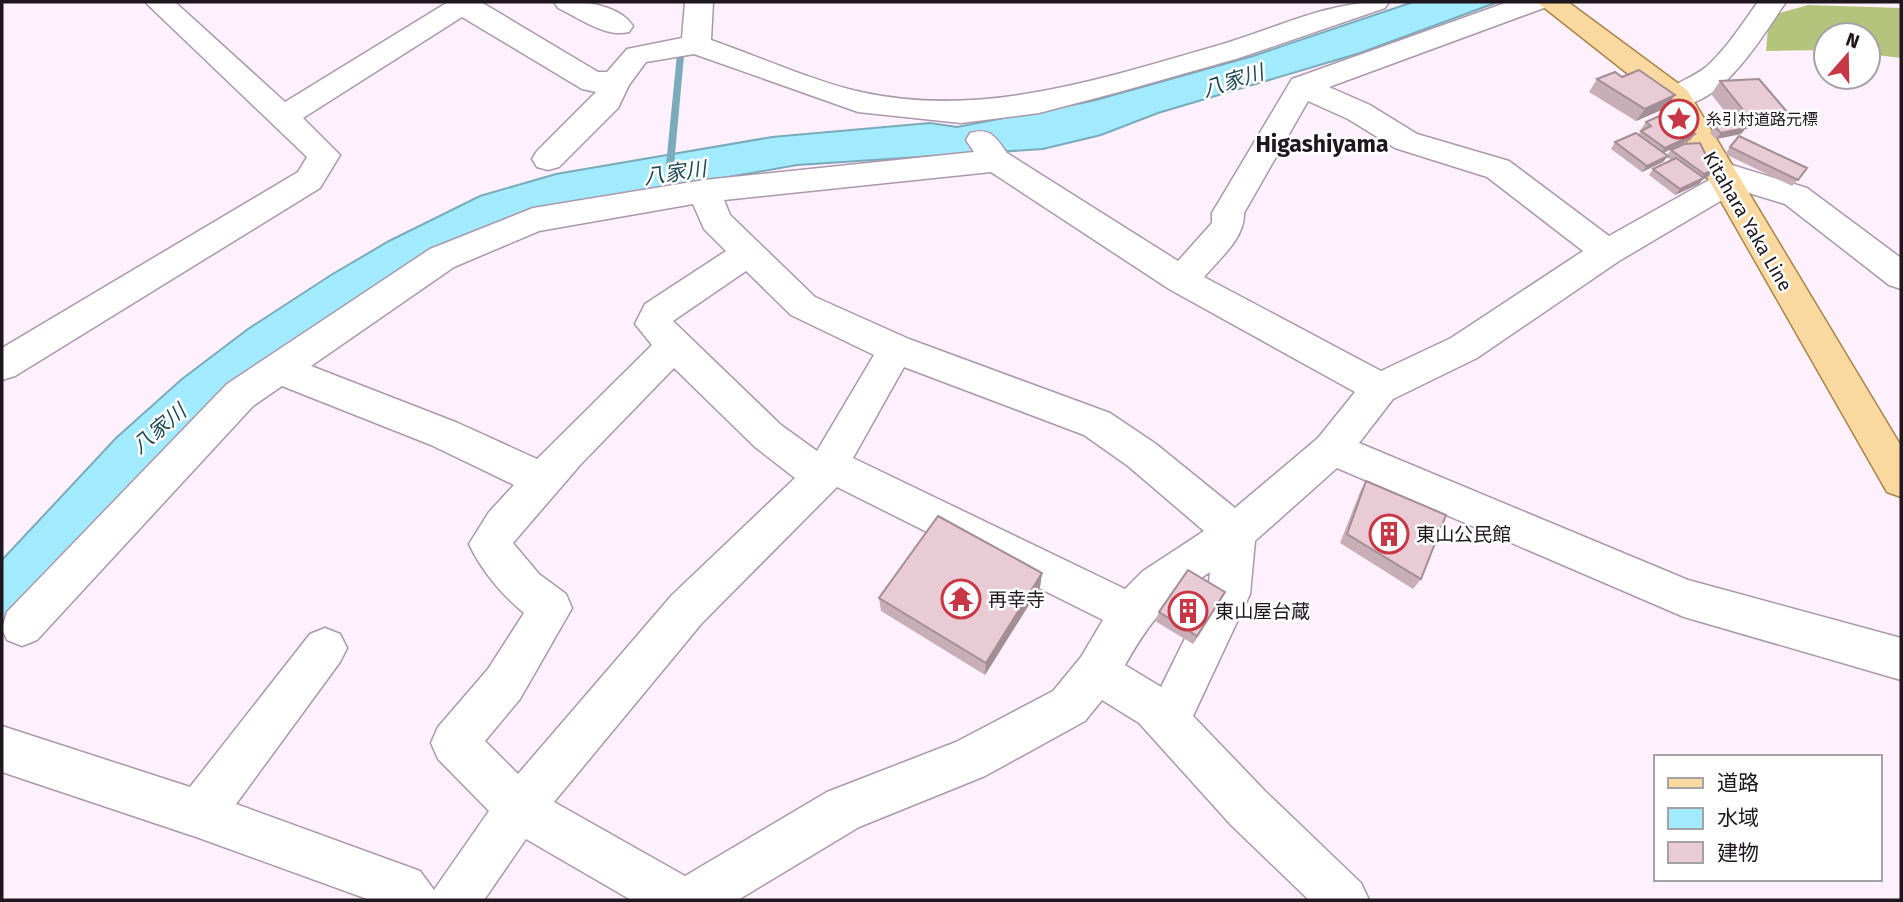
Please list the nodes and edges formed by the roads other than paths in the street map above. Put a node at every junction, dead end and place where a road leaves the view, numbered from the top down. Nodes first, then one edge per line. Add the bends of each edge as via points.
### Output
1 (159, 2) edge
2 (568, 2) edge
3 (699, 2) edge
4 (1375, 2) edge
5 (1534, 2) edge
6 (1551, 2) edge
7 (1772, 2) edge
8 (465, 3) edge
9 (619, 26) dead end
10 (696, 45) junction
11 (615, 82) junction
12 (1302, 86) junction
13 (1676, 97) junction
14 (961, 113) junction
15 (284, 116) junction
16 (548, 159) dead end
17 (996, 161) junction
18 (1722, 178) junction
19 (704, 191) junction
20 (1607, 251) junction
21 (748, 253) junction
22 (1901, 276) edge
23 (1181, 280) junction
24 (673, 346) junction
25 (896, 349) junction
26 (2, 366) edge
27 (276, 368) junction
28 (1380, 388) junction
29 (1332, 449) junction
30 (826, 470) junction
31 (1901, 480) edge
32 (543, 481) junction
33 (1235, 533) junction
34 (1131, 613) junction
35 (23, 626) dead end
36 (325, 648) dead end
37 (1901, 659) edge
38 (1097, 672) junction
39 (1167, 721) junction
40 (5, 755) edge
41 (519, 808) junction
42 (199, 814) junction
43 (414, 900) edge
44 (455, 900) edge
45 (678, 900) edge
46 (692, 900) edge
47 (1344, 900) edge

1 - 15 street
2 - 9 street
3 - 10 street
4 - 14 street via 1109,85 1039,103
5 - 12 street
6 - 13 main road, Kitahara Yaka Line
7 - 13 street via 1713,80
8 - 11 street via 592,82
8 - 15 street
10 - 11 street via 637,55
10 - 14 street via 858,102
11 - 16 street via 607,102
12 - 20 street via 1359,112 1406,141 1498,169
12 - 23 street via 1228,213 1228,226
13 - 18 main road, Kitahara Yaka Line
14 - 17 street
15 - 26 street via 324,155 309,180
17 - 19 street
17 - 23 street
18 - 20 street
18 - 22 street via 1796,196
18 - 31 main road, Kitahara Yaka Line
19 - 21 street via 716,221
19 - 27 street via 513,227 442,258
20 - 28 street via 1464,348
21 - 24 street via 657,314 653,324
21 - 25 street via 803,306
23 - 28 street
24 - 30 street via 768,436
24 - 32 street
25 - 30 street
25 - 33 street via 1097,424 1142,455
27 - 32 street via 407,417
27 - 35 street via 240,395
28 - 29 street
29 - 33 street
29 - 37 street via 1684,598
30 - 34 street
30 - 41 street via 687,609
32 - 41 street via 489,544 524,587 551,608 504,684 454,743
33 - 34 street via 1158,584
33 - 39 street via 1229,594
34 - 38 street
36 - 42 street
38 - 39 street via 1156,708
38 - 46 street via 1069,706 969,760 844,809
39 - 47 street via 1248,808
40 - 42 street
41 - 44 street
41 - 45 street
42 - 43 street via 403,888

